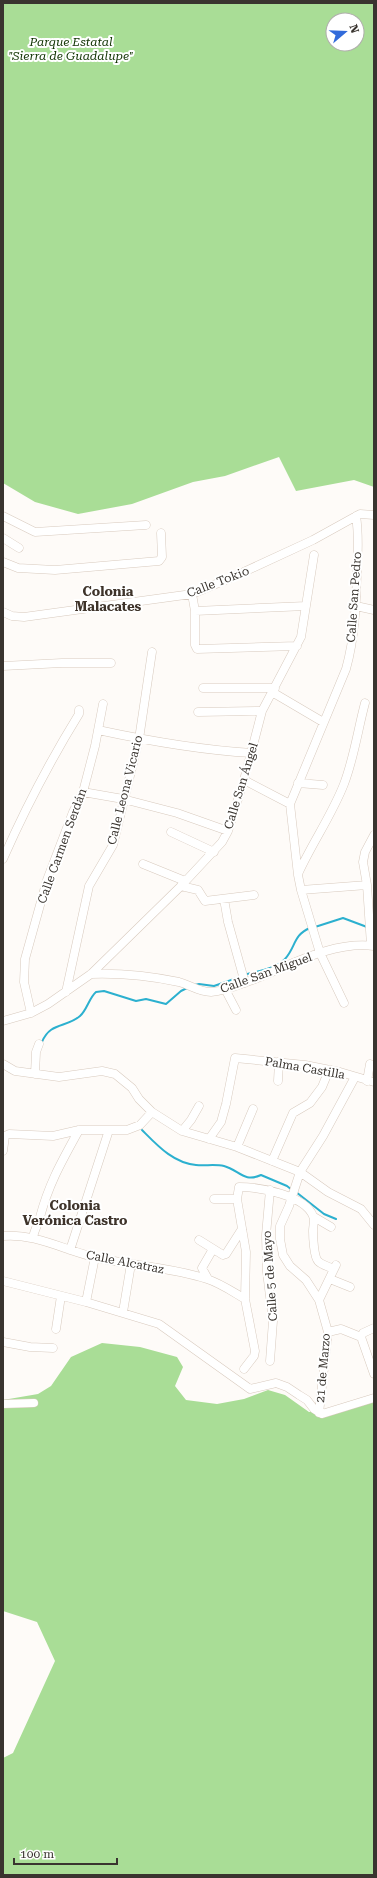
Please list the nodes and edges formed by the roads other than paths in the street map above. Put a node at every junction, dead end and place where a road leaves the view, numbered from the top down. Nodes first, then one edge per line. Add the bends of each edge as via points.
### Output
1 (374, 515) edge
2 (3, 516) edge
3 (356, 516) junction
4 (146, 525) dead end
5 (161, 533) dead end
6 (3, 538) edge
7 (19, 548) dead end
8 (314, 554) dead end
9 (3, 562) edge
10 (192, 594) junction
11 (306, 606) junction
12 (356, 606) junction
13 (374, 610) edge
14 (3, 612) edge
15 (195, 612) junction
16 (298, 646) junction
17 (152, 652) dead end
18 (111, 663) dead end
19 (3, 666) edge
20 (203, 688) dead end
21 (273, 690) junction
22 (365, 703) dead end
23 (103, 704) dead end
24 (78, 710) dead end
25 (262, 711) junction
26 (198, 712) dead end
27 (323, 722) junction
28 (98, 730) junction
29 (139, 739) junction
30 (252, 753) junction
31 (244, 780) junction
32 (298, 783) junction
33 (323, 785) dead end
34 (83, 792) junction
35 (123, 799) junction
36 (290, 804) junction
37 (228, 831) junction
38 (171, 832) dead end
39 (374, 835) edge
40 (214, 852) junction
41 (3, 859) edge
42 (143, 864) dead end
43 (298, 875) junction
44 (183, 883) junction
45 (367, 885) junction
46 (302, 890) junction
47 (254, 895) dead end
48 (224, 899) junction
49 (372, 945) edge
50 (320, 953) junction
51 (91, 974) junction
52 (245, 982) junction
53 (225, 989) junction
54 (66, 992) junction
55 (344, 1003) dead end
56 (236, 1010) dead end
57 (30, 1013) junction
58 (3, 1021) edge
59 (39, 1044) dead end
60 (279, 1062) junction
61 (3, 1064) edge
62 (370, 1064) dead end
63 (329, 1070) junction
64 (35, 1073) junction
65 (355, 1077) junction
66 (278, 1081) dead end
67 (371, 1082) edge
68 (199, 1106) dead end
69 (253, 1109) dead end
70 (152, 1112) junction
71 (79, 1130) junction
72 (108, 1130) junction
73 (182, 1131) junction
74 (209, 1139) junction
75 (237, 1146) junction
76 (3, 1151) edge
77 (272, 1161) junction
78 (300, 1172) junction
79 (270, 1190) junction
80 (292, 1196) junction
81 (214, 1199) dead end
82 (237, 1199) junction
83 (314, 1217) junction
84 (374, 1225) edge
85 (331, 1227) dead end
86 (242, 1229) junction
87 (3, 1236) edge
88 (33, 1238) junction
89 (199, 1240) dead end
90 (213, 1249) junction
91 (70, 1250) junction
92 (95, 1257) junction
93 (131, 1264) junction
94 (208, 1279) junction
95 (330, 1279) junction
96 (3, 1281) edge
97 (350, 1287) dead end
98 (61, 1296) junction
99 (245, 1299) junction
100 (318, 1300) junction
101 (86, 1302) junction
102 (123, 1312) junction
103 (374, 1328) edge
104 (56, 1329) dead end
105 (328, 1332) junction
106 (361, 1337) junction
107 (3, 1342) edge
108 (53, 1348) dead end
109 (270, 1361) dead end
110 (244, 1369) dead end
111 (374, 1374) edge
112 (374, 1398) edge
113 (34, 1403) dead end
114 (3, 1404) edge
115 (319, 1413) junction

1 - 3 street, Calle Tokio
2 - 4 street via 35,532
3 - 10 street, Calle Tokio via 313,540
3 - 12 street, Calle San Pedro
5 - 9 street via 161,560 56,570 18,568
6 - 7 street
8 - 11 street, Calle San Ángel
10 - 14 street, Calle Tokio via 24,617
10 - 15 street
11 - 15 street
11 - 16 street, Calle San Ángel
12 - 13 street
12 - 27 street, Calle San Pedro via 350,654
15 - 16 street via 197,649
16 - 21 street, Calle San Ángel
17 - 29 street, Calle Leona Vicario
18 - 19 street
20 - 21 street
21 - 25 street, Calle San Ángel
21 - 27 street
22 - 43 street via 344,783
23 - 28 street, Calle Carmen Serdán
24 - 41 street via 79,714 53,756
25 - 26 street
25 - 30 street, Calle San Ángel
27 - 32 street, Calle San Pedro
28 - 29 street
28 - 34 street, Calle Carmen Serdán
29 - 30 street via 218,751
29 - 35 street, Calle Leona Vicario
30 - 31 street, Calle San Ángel
31 - 36 street
31 - 37 street, Calle San Ángel
32 - 33 street
32 - 36 street, Calle San Pedro
34 - 35 street
34 - 57 street, Calle Carmen Serdán via 47,880 25,959 24,982
35 - 37 street via 177,813
35 - 54 street, Calle Leona Vicario via 113,845 89,886
36 - 43 street, Calle San Pedro
37 - 40 street, Calle San Ángel
38 - 40 street
39 - 45 street via 363,857
40 - 44 street, Calle San Ángel
42 - 44 street
43 - 46 street, Calle San Pedro
44 - 48 street via 198,890 205,900
44 - 51 street, Calle San Ángel
45 - 46 street
45 - 49 street
46 - 50 street, Calle San Pedro
47 - 48 street
48 - 52 street
49 - 50 street, Calle San Miguel via 340,946
50 - 52 street, Calle San Miguel
50 - 55 street, Calle San Pedro
51 - 53 street, Calle San Miguel via 126,974 211,992
51 - 54 street
52 - 53 street, Calle San Miguel
53 - 56 street
54 - 57 street
57 - 58 street
59 - 64 street
60 - 63 street, Palma Castilla
60 - 66 street
60 - 74 street, Palma Castilla via 235,1058 221,1122
61 - 64 street via 15,1071
62 - 67 street
63 - 65 street, Palma Castilla
63 - 77 street via 310,1103 293,1113
64 - 70 street via 59,1077 109,1072 115,1074 132,1088
65 - 67 street, Palma Castilla
65 - 78 street, 21 de Marzo
68 - 73 street
69 - 75 street
70 - 72 street via 134,1128
70 - 73 street
71 - 72 street
71 - 76 street via 53,1136 9,1134 5,1136
71 - 88 street via 55,1172
72 - 91 street
73 - 74 street
74 - 75 street
75 - 77 street
77 - 78 street
78 - 80 street, 21 de Marzo
78 - 84 street via 328,1192 361,1209
79 - 80 street
79 - 82 street via 239,1187
79 - 109 street, Calle 5 de Mayo via 266,1235 267,1272 273,1321
80 - 83 street via 310,1210
80 - 100 street, 21 de Marzo via 280,1226 280,1239 286,1261 306,1280
81 - 82 street
82 - 86 street
83 - 85 street
83 - 95 street via 313,1242 316,1258 335,1267
86 - 90 street via 226,1254 220,1254
86 - 99 street via 246,1252
87 - 88 street, Calle Alcatraz
88 - 91 street, Calle Alcatraz
89 - 90 street
90 - 94 street via 202,1268
91 - 92 street, Calle Alcatraz
92 - 93 street, Calle Alcatraz
92 - 101 street
93 - 94 street, Calle Alcatraz
93 - 102 street
94 - 99 street, Calle Alcatraz
95 - 97 street
95 - 100 street
96 - 98 street
98 - 101 street
98 - 104 street
99 - 110 street via 255,1351
100 - 105 street, 21 de Marzo
101 - 102 street
102 - 115 street via 159,1324 250,1388 272,1383 287,1387 307,1400
103 - 106 street
105 - 106 street via 341,1329
105 - 115 street, 21 de Marzo
106 - 111 street
107 - 108 street
112 - 115 street
113 - 114 street

